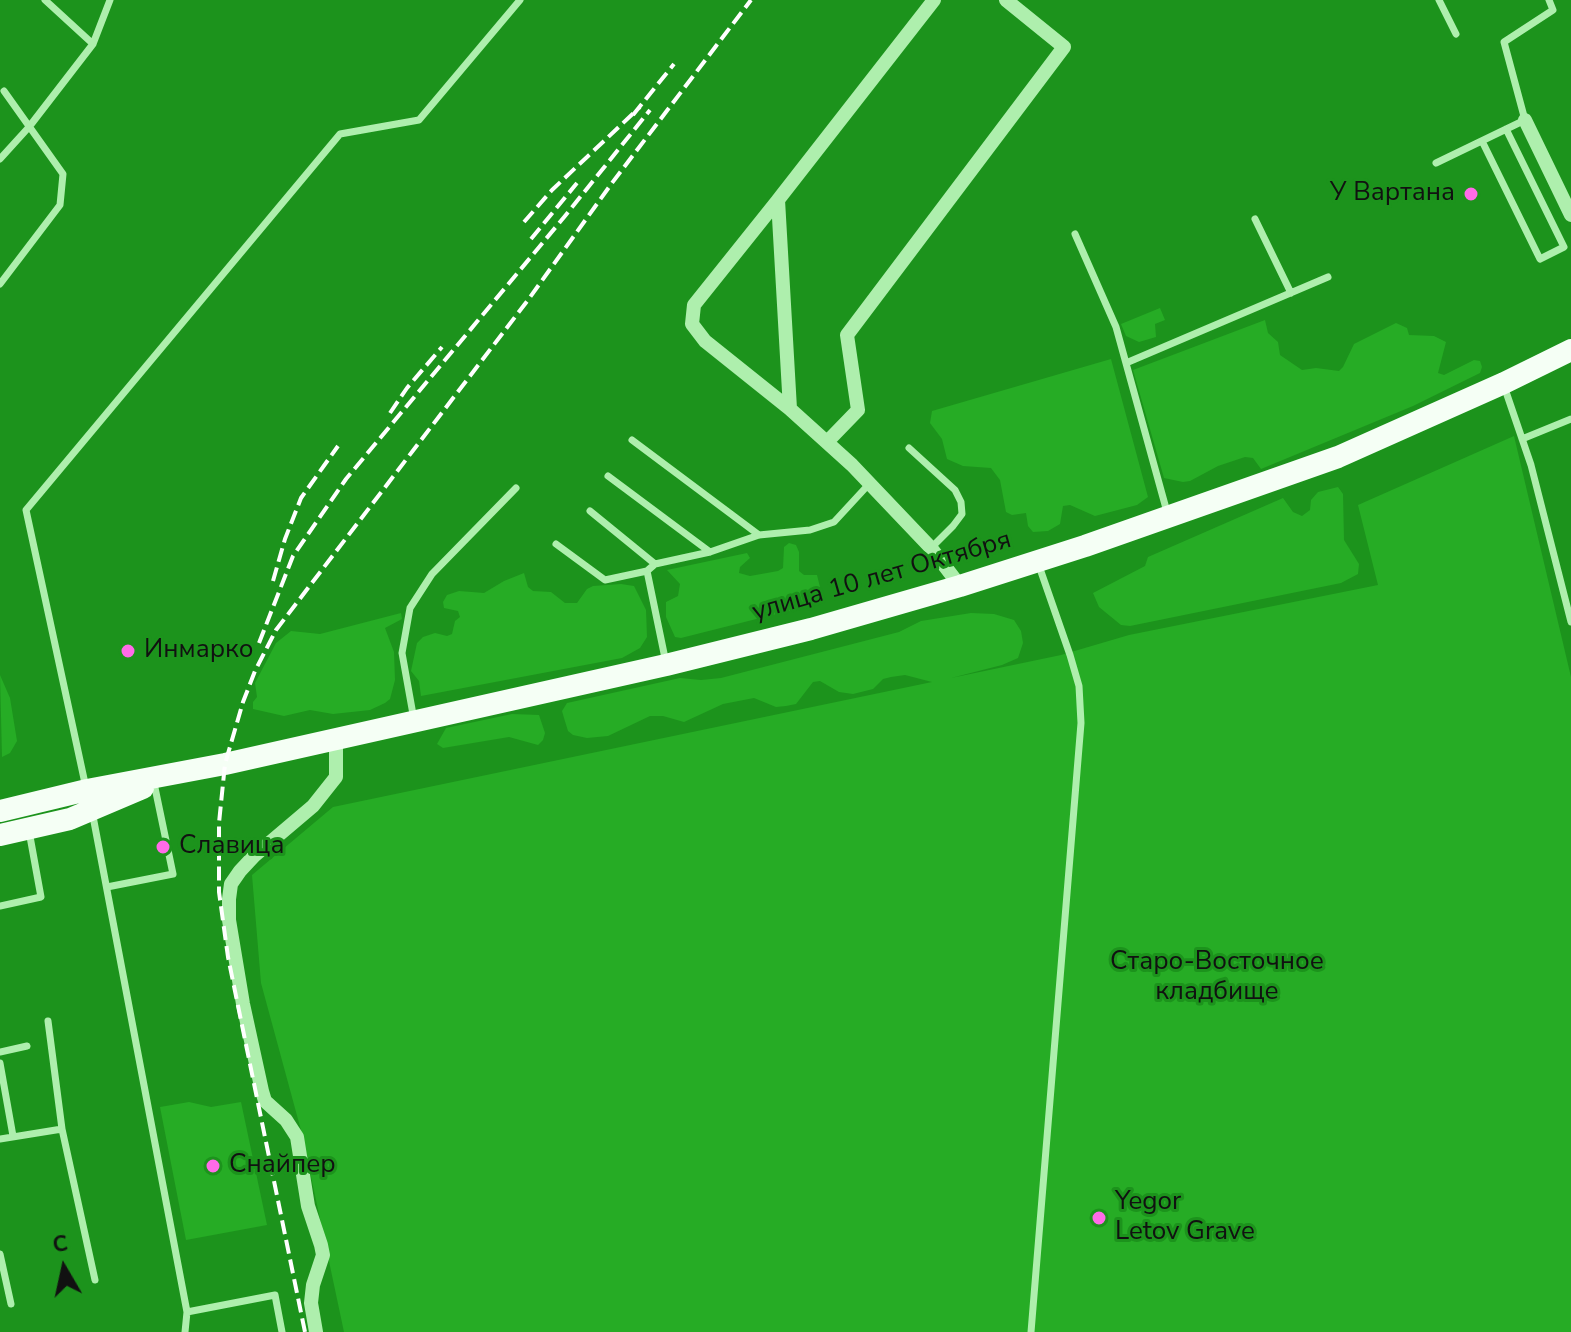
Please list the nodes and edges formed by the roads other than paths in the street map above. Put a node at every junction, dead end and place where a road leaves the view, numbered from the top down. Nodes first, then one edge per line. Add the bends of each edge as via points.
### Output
1 (45, 0) edge
2 (110, 0) edge
3 (520, 0) edge
4 (934, 0) edge
5 (1006, 0) edge
6 (1439, 0) edge
7 (1549, 0) edge
8 (1456, 34) dead end
9 (93, 44) junction
10 (4, 91) dead end
11 (1525, 120) junction
12 (29, 127) junction
13 (1506, 129) junction
14 (1482, 141) junction
15 (0, 159) edge
16 (1436, 163) dead end
17 (778, 200) junction
18 (1571, 215) edge
19 (1255, 219) dead end
20 (1075, 234) dead end
21 (1328, 277) dead end
22 (0, 284) edge
23 (1291, 293) junction
24 (1571, 350) edge
25 (1126, 363) junction
26 (1504, 383) junction
27 (790, 409) junction
28 (1571, 419) edge
29 (1522, 439) junction
30 (632, 440) dead end
31 (827, 442) junction
32 (909, 448) dead end
33 (608, 476) dead end
34 (870, 483) junction
35 (516, 488) dead end
36 (590, 511) dead end
37 (1168, 517) junction
38 (759, 535) junction
39 (556, 544) dead end
40 (931, 548) junction
41 (710, 552) junction
42 (1037, 562) junction
43 (655, 564) junction
44 (647, 571) junction
45 (960, 586) junction
46 (1571, 622) edge
47 (666, 665) junction
48 (415, 722) junction
49 (336, 738) junction
50 (182, 772) junction
51 (154, 783) junction
52 (90, 801) junction
53 (0, 811) edge
54 (29, 830) junction
55 (0, 835) edge
56 (107, 887) junction
57 (0, 906) edge
58 (48, 1021) dead end
59 (27, 1046) dead end
60 (0, 1052) edge
61 (0, 1063) edge
62 (62, 1129) junction
63 (13, 1136) junction
64 (0, 1139) edge
65 (0, 1254) edge
66 (95, 1280) dead end
67 (11, 1304) dead end
68 (187, 1312) junction
69 (185, 1332) edge
70 (282, 1332) edge
71 (316, 1332) edge
72 (1031, 1332) edge

1 - 9 lane
2 - 9 lane
3 - 52 lane via 419,120 340,134 26,510
4 - 17 street
5 - 31 street via 1064,47 847,335 858,410
6 - 8 lane
7 - 11 lane via 1553,10 1504,42
9 - 12 lane
10 - 12 lane
11 - 13 lane
11 - 18 street
12 - 15 lane
12 - 22 lane via 63,174 60,205
13 - 14 lane
13 - 14 lane via 1564,247 1540,259
14 - 16 lane
17 - 27 street
17 - 27 street via 694,305 692,324 705,341
19 - 23 lane
20 - 25 lane
21 - 23 lane
23 - 25 lane
24 - 26 main road, улица 10 лет Октября
25 - 37 lane
26 - 29 lane
26 - 37 main road, улица 10 лет Октября via 1338,457
27 - 31 street
28 - 29 lane
29 - 46 lane
30 - 38 lane
31 - 34 street
32 - 40 lane via 955,490 961,502 962,514
33 - 41 lane
34 - 38 lane via 834,522
34 - 40 street
35 - 48 lane via 432,574 410,608 402,653
36 - 43 lane
37 - 42 main road, улица 10 лет Октября
38 - 41 lane
39 - 44 lane via 605,580
40 - 45 street
41 - 43 lane
42 - 45 main road, улица 10 лет Октября
42 - 72 lane via 1079,686 1081,723
43 - 44 lane
44 - 47 lane
45 - 47 main road, улица 10 лет Октября
47 - 48 main road, улица 10 лет Октября
48 - 49 main road, улица 10 лет Октября
49 - 50 main road, улица 10 лет Октября
49 - 71 street via 336,777 313,806 240,871 229,899 262,1091 297,1137 308,1206 321,1245 311,1303
50 - 51 main road, улица 10 лет Октября
50 - 52 main road, улица 10 лет Октября
51 - 52 main road, улица 10 лет Октября
51 - 56 lane via 173,874
52 - 53 main road, улица 10 лет Октября
52 - 54 main road, улица 10 лет Октября
52 - 56 lane
54 - 55 main road, улица 10 лет Октября
54 - 57 lane via 41,897
56 - 68 lane
58 - 62 lane
59 - 60 lane
61 - 63 lane
62 - 63 lane
62 - 66 lane
63 - 64 lane
65 - 67 lane
68 - 69 lane
68 - 70 lane via 275,1295

